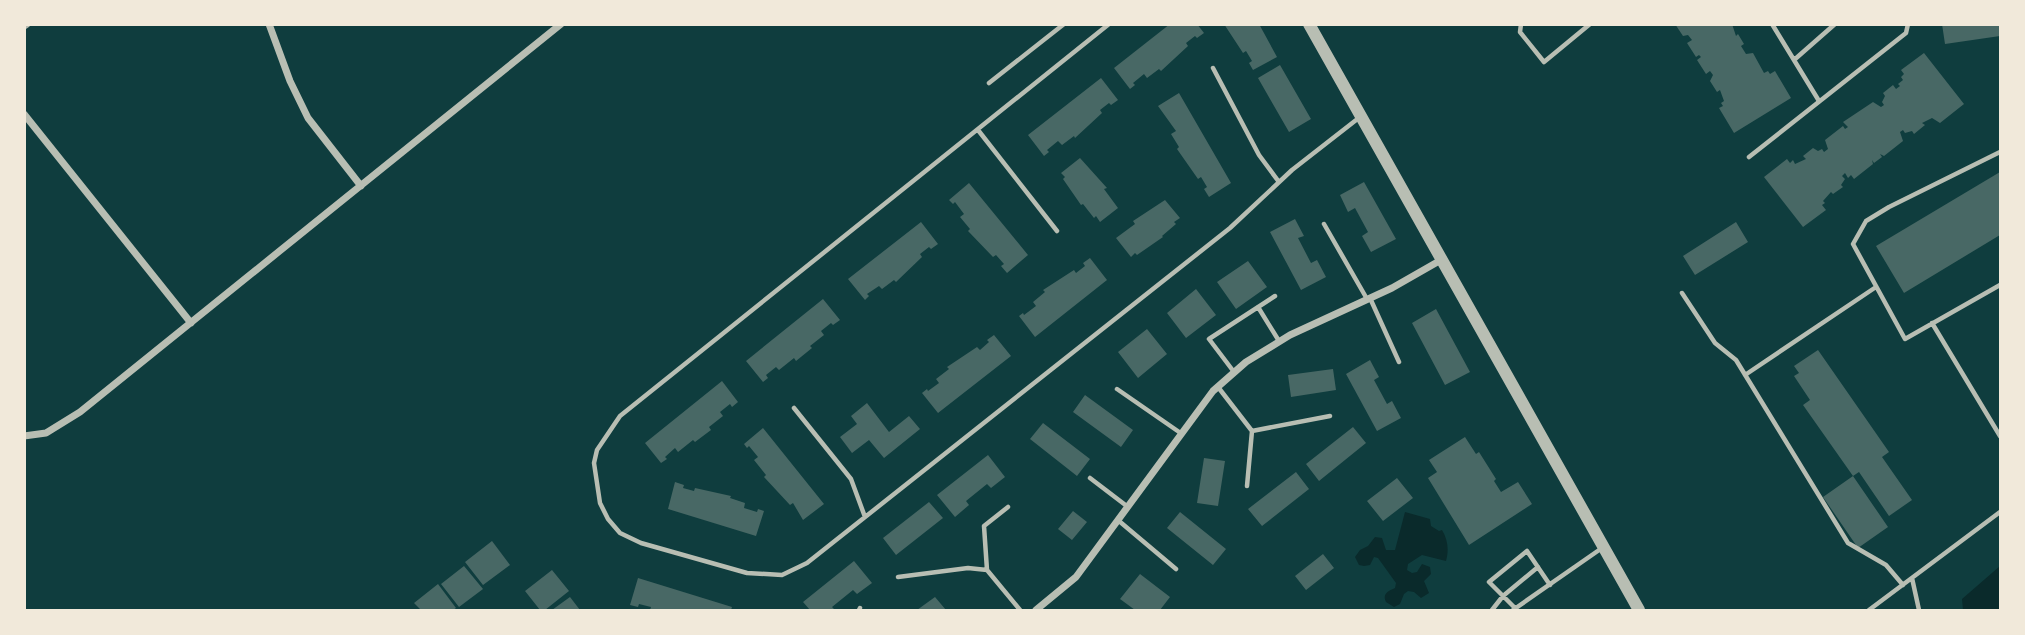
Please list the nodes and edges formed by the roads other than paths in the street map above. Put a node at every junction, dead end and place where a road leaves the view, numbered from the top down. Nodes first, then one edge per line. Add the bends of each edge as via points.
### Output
1 (269, 24) edge
2 (561, 24) edge
3 (1064, 24) edge
4 (1109, 24) edge
5 (1309, 24) edge
6 (1521, 24) edge
7 (1590, 24) edge
8 (1772, 24) edge
9 (1835, 24) edge
10 (1908, 24) edge
11 (1794, 60) junction
12 (1213, 68) dead end
13 (989, 83) dead end
14 (1819, 101) junction
15 (24, 114) edge
16 (1361, 116) junction
17 (978, 130) junction
18 (2000, 152) edge
19 (1749, 157) dead end
20 (1279, 182) junction
21 (361, 186) junction
22 (1324, 224) dead end
23 (1057, 231) dead end
24 (1441, 260) junction
25 (2000, 285) edge
26 (1876, 287) junction
27 (1682, 293) dead end
28 (1275, 296) dead end
29 (1368, 299) junction
30 (1258, 307) junction
31 (191, 323) junction
32 (1932, 323) junction
33 (1279, 341) junction
34 (1399, 362) dead end
35 (1234, 372) junction
36 (1745, 375) junction
37 (1218, 387) junction
38 (1117, 389) dead end
39 (794, 408) dead end
40 (1330, 416) dead end
41 (1252, 431) junction
42 (1182, 434) junction
43 (24, 436) edge
44 (2000, 436) edge
45 (1090, 478) dead end
46 (1247, 486) dead end
47 (1008, 507) dead end
48 (1128, 508) junction
49 (2000, 512) edge
50 (866, 517) junction
51 (1119, 521) junction
52 (1603, 547) junction
53 (1538, 567) junction
54 (1176, 569) dead end
55 (987, 570) junction
56 (898, 577) dead end
57 (1912, 578) junction
58 (1550, 585) junction
59 (1903, 585) junction
60 (1503, 596) junction
61 (1041, 609) edge
62 (1515, 610) edge
63 (1020, 611) edge
64 (1492, 611) edge
65 (1639, 611) edge
66 (1869, 611) edge
67 (1919, 611) edge

1 - 21 street via 308,118
2 - 21 street
3 - 13 lane
4 - 17 lane
5 - 16 street
6 - 7 lane via 1520,32 1544,62
8 - 11 lane
9 - 11 lane
10 - 14 lane via 1906,33
11 - 14 lane
12 - 20 lane via 1259,155
14 - 19 lane
15 - 31 street
16 - 20 lane
16 - 24 street
17 - 23 lane
17 - 50 lane via 620,416 597,450 594,463 600,503 620,533 747,573 792,571
18 - 26 lane via 1866,221 1853,244
20 - 50 lane via 1230,228
21 - 31 street
22 - 29 lane
24 - 29 street
24 - 52 street
25 - 32 lane
26 - 32 lane via 1905,339
26 - 36 lane
27 - 36 lane via 1714,343
28 - 30 lane
29 - 33 street
29 - 34 lane
30 - 33 lane
30 - 35 lane via 1209,339
31 - 43 street via 70,419 46,432
32 - 44 lane
33 - 35 street
35 - 37 street
36 - 59 lane via 1847,543 1886,565
37 - 41 lane
37 - 42 street
38 - 42 lane
39 - 50 lane via 851,479
40 - 41 lane
41 - 46 lane
42 - 48 street
45 - 48 lane
47 - 55 lane via 984,526
48 - 51 street
49 - 57 lane
51 - 54 lane
51 - 61 street via 1076,577
52 - 58 lane
52 - 65 street
53 - 58 lane
53 - 60 lane
53 - 60 lane via 1527,551 1489,582
55 - 56 lane
55 - 63 lane
57 - 59 lane
57 - 67 lane
58 - 62 lane
59 - 66 lane
60 - 62 lane
60 - 64 lane

